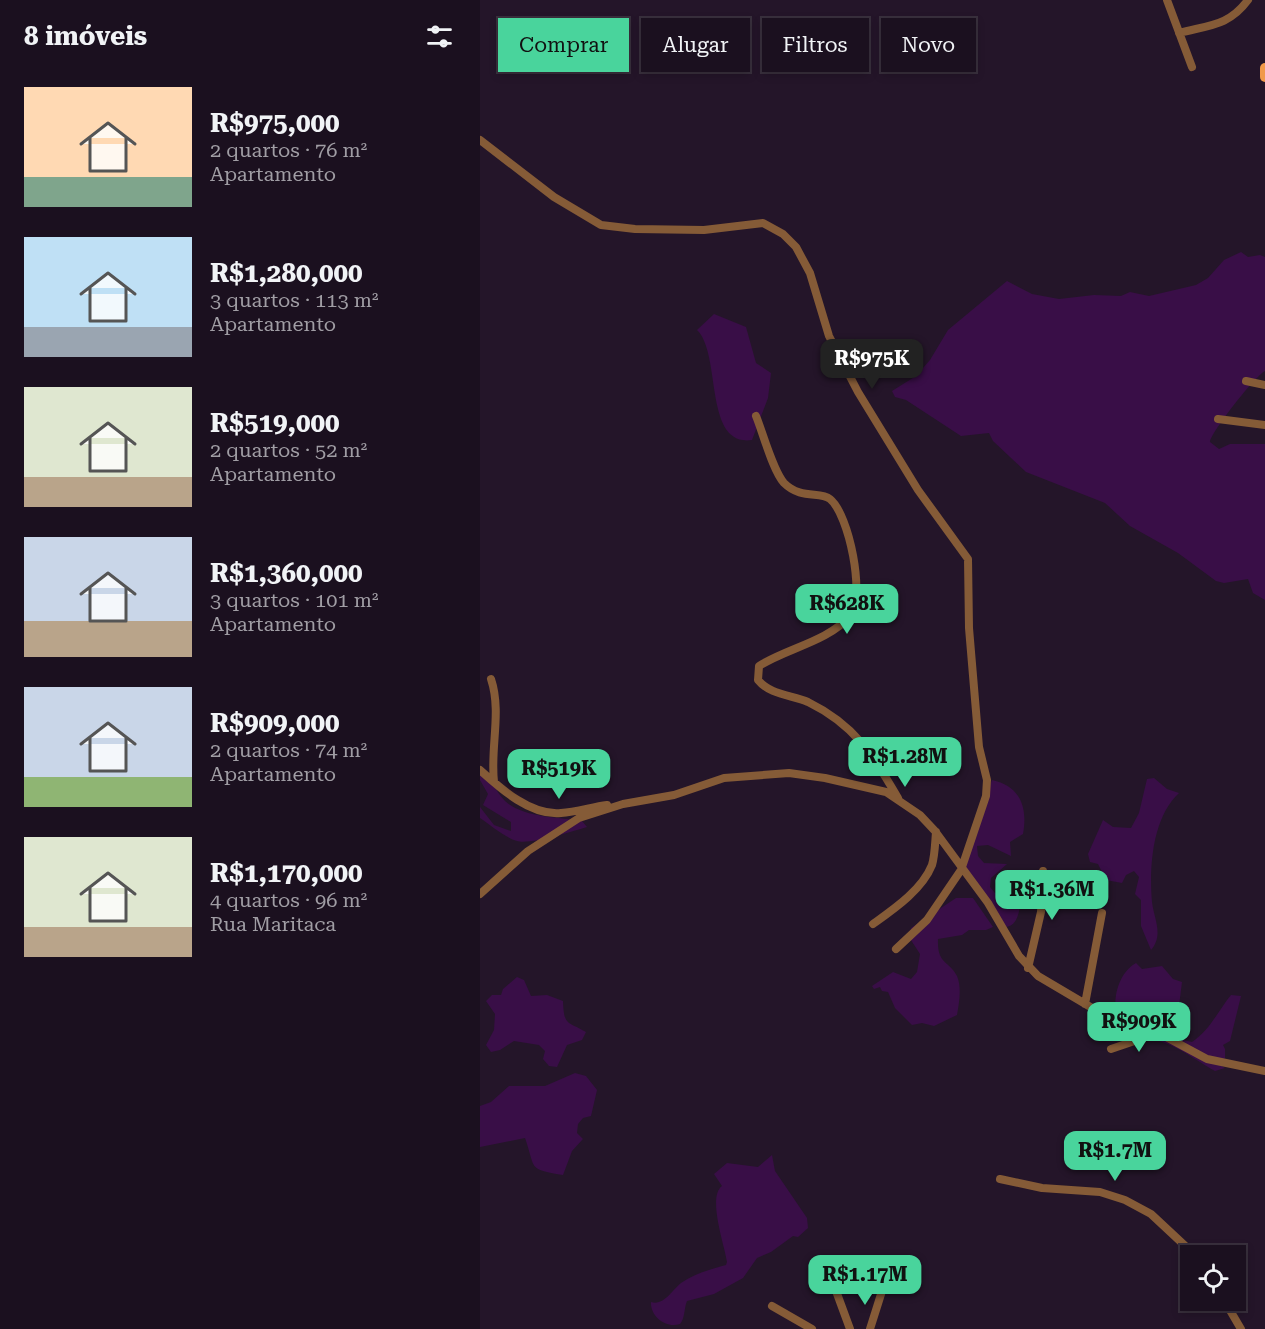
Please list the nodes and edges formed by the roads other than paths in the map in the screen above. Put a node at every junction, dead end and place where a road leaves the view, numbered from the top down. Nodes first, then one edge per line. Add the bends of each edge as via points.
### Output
1 (1167, 0) edge
2 (1248, 0) edge
3 (1179, 33) junction
4 (1192, 67) dead end
5 (1265, 68) edge
6 (1265, 77) edge
7 (480, 140) edge
8 (1246, 381) dead end
9 (1265, 385) edge
10 (756, 416) dead end
11 (1218, 419) dead end
12 (1265, 425) edge
13 (491, 679) dead end
14 (480, 770) edge
15 (494, 782) junction
16 (899, 800) junction
17 (623, 804) junction
18 (936, 832) junction
19 (962, 870) junction
20 (1043, 871) dead end
21 (480, 894) edge
22 (1102, 913) dead end
23 (873, 924) dead end
24 (896, 949) dead end
25 (1028, 968) junction
26 (1085, 1004) junction
27 (1158, 1033) junction
28 (1111, 1049) dead end
29 (1265, 1071) edge
30 (1000, 1179) dead end
31 (1186, 1245) edge
32 (832, 1280) dead end
33 (882, 1291) dead end
34 (772, 1306) dead end
35 (1230, 1311) edge
36 (812, 1329) edge
37 (850, 1329) edge
38 (870, 1329) edge
39 (1241, 1329) edge

1 - 3 street
2 - 3 street via 1225,22
3 - 4 street
5 - 6 main road
7 - 19 street via 554,197 601,225 694,230 763,224 774,227 796,247 810,273 829,336 847,373 969,565 969,628 979,747 987,787
8 - 9 street
10 - 16 street via 784,483 801,494 830,499 838,512 850,542 856,601 850,616 835,628 759,666 758,680 841,721 867,749
11 - 12 street
13 - 15 street via 496,699
14 - 15 street
15 - 17 street via 525,803 549,813
16 - 17 street via 886,792 789,773 724,778 664,797
16 - 18 street
17 - 21 street via 579,818 553,833
18 - 19 street
18 - 23 street via 929,871 897,907
19 - 24 street via 914,936
19 - 25 street via 988,903
20 - 25 street via 1041,912
22 - 26 street
25 - 26 street
26 - 27 street via 1109,1018
27 - 28 street
27 - 29 street via 1207,1059
30 - 31 street via 1042,1188 1100,1192 1125,1200 1151,1214
32 - 37 street
33 - 38 street
34 - 36 street
35 - 39 street

